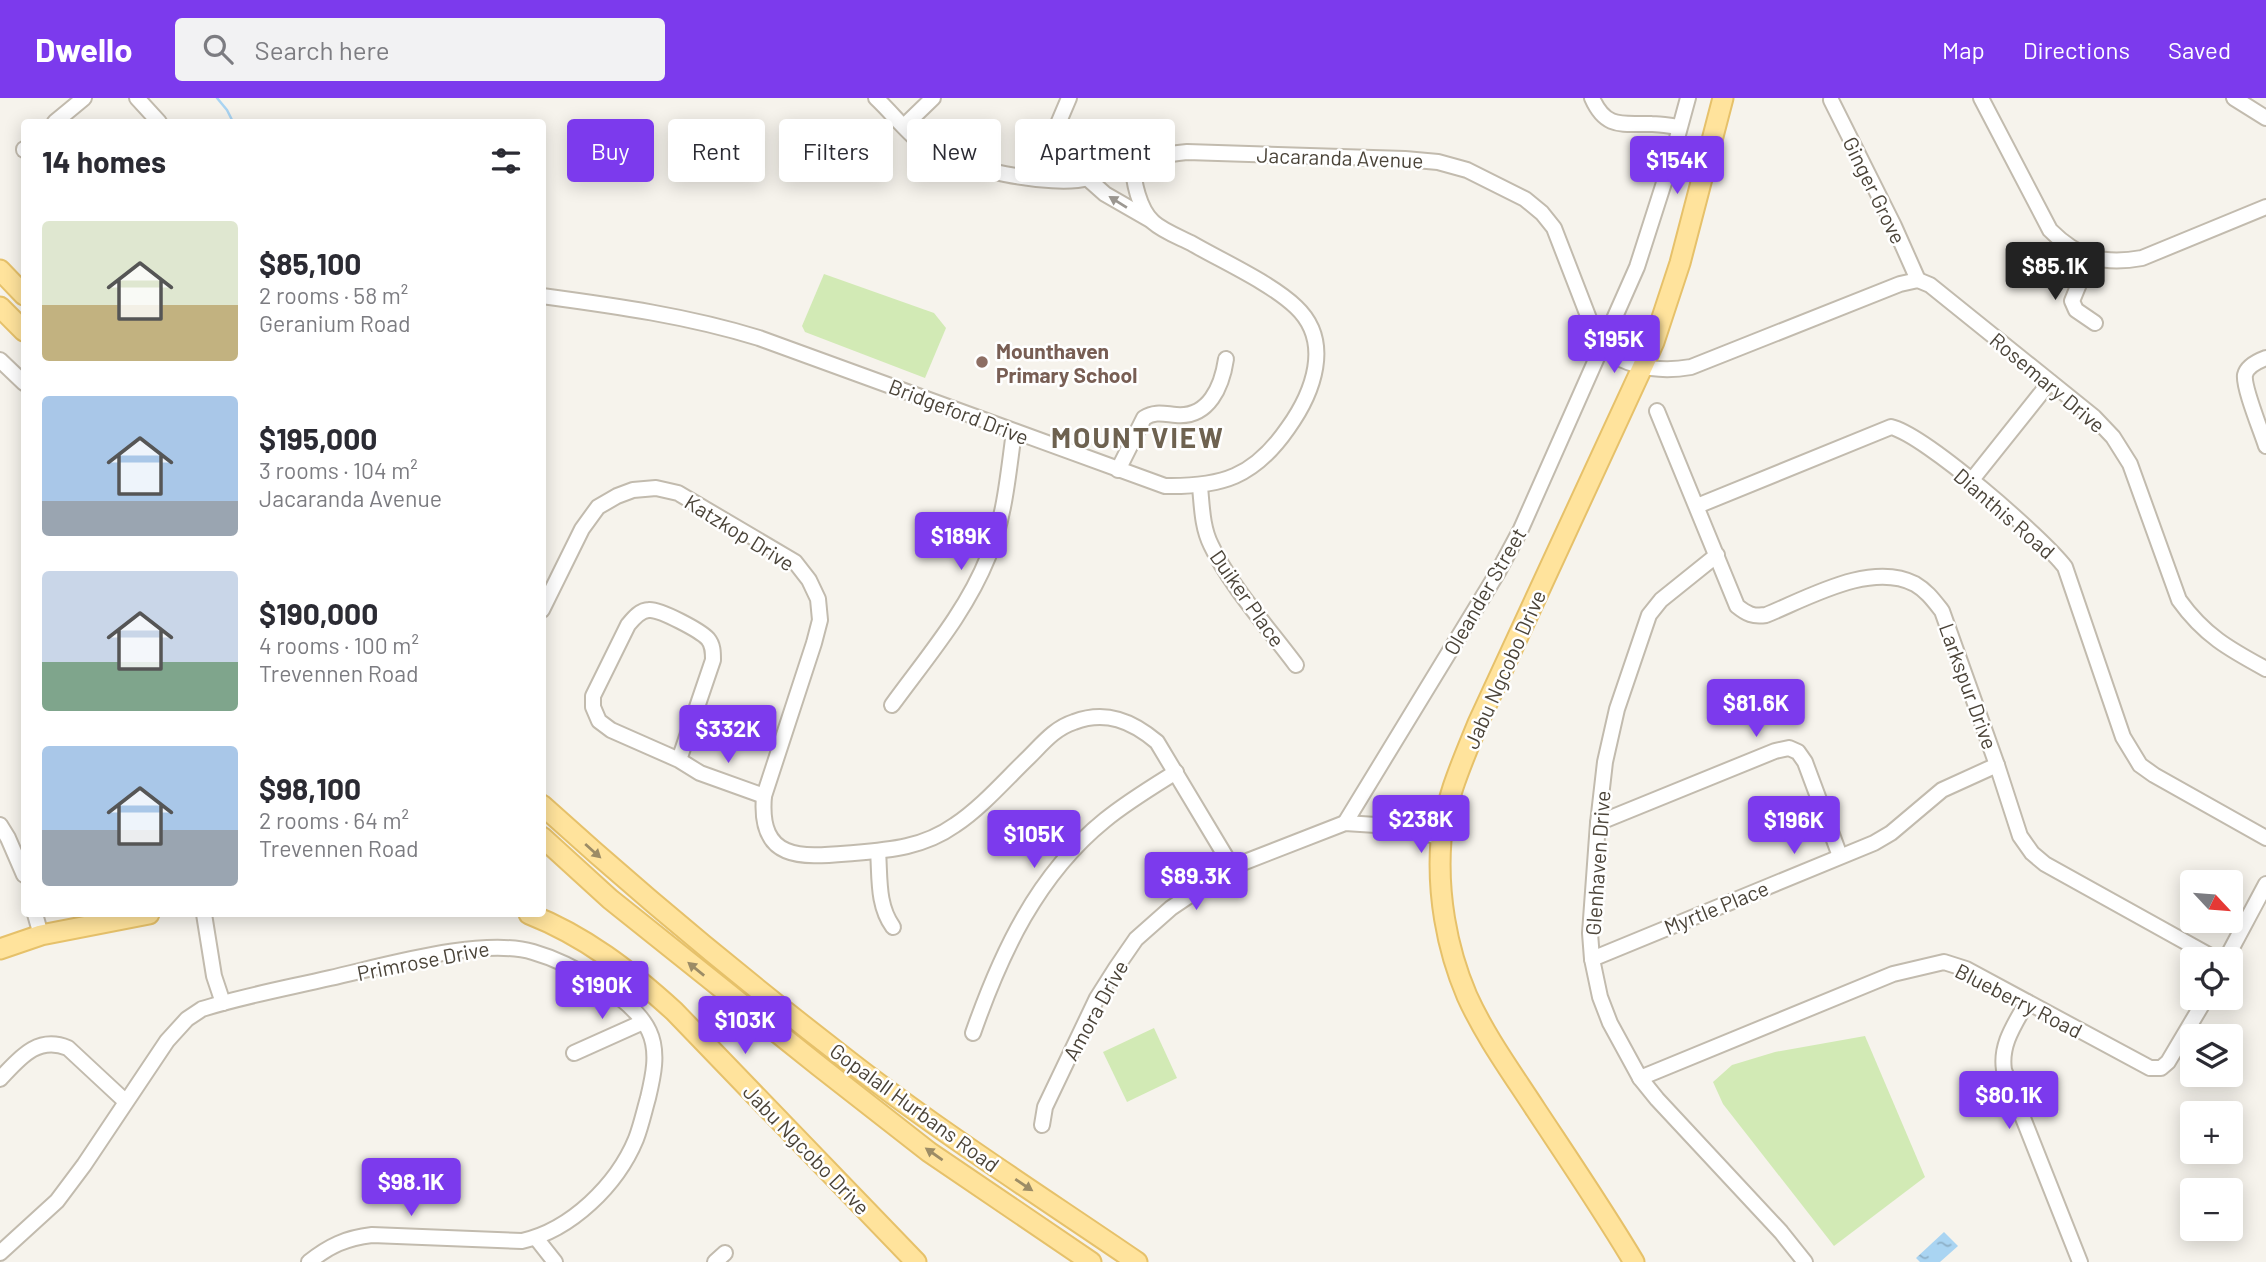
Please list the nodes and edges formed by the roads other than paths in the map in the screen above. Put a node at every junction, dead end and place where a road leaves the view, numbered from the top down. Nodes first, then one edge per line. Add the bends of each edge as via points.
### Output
1 (84, 98) edge
2 (137, 98) edge
3 (876, 98) edge
4 (933, 98) edge
5 (1069, 98) edge
6 (1592, 98) edge
7 (1688, 98) edge
8 (1723, 98) edge
9 (1981, 98) edge
10 (2234, 98) edge
11 (1831, 100) dead end
12 (2266, 118) edge
13 (59, 119) edge
14 (156, 119) edge
15 (1060, 119) edge
16 (904, 126) junction
17 (1679, 127) junction
18 (1175, 153) edge
19 (1013, 174) edge
20 (1092, 182) edge
21 (1134, 182) edge
22 (2266, 207) edge
23 (1153, 222) junction
24 (2075, 251) junction
25 (0, 270) edge
26 (1918, 280) junction
27 (21, 292) edge
28 (546, 297) edge
29 (0, 307) edge
30 (2095, 323) dead end
31 (21, 328) edge
32 (1602, 348) junction
33 (2266, 358) edge
34 (1226, 359) dead end
35 (0, 360) edge
36 (1643, 367) junction
37 (21, 380) edge
38 (2050, 382) junction
39 (1657, 411) dead end
40 (1014, 432) junction
41 (2266, 446) edge
42 (1118, 470) junction
43 (1971, 481) junction
44 (1200, 486) junction
45 (1697, 506) junction
46 (1717, 555) junction
47 (546, 602) edge
48 (1296, 665) dead end
49 (2266, 669) edge
50 (892, 705) dead end
51 (679, 760) junction
52 (1997, 765) junction
53 (1176, 772) junction
54 (764, 796) junction
55 (546, 809) edge
56 (1345, 823) junction
57 (1598, 823) junction
58 (0, 825) edge
59 (1441, 837) junction
60 (2266, 838) edge
61 (546, 841) edge
62 (878, 851) junction
63 (1840, 856) junction
64 (1233, 867) junction
65 (21, 868) edge
66 (2266, 884) edge
67 (36, 917) edge
68 (133, 917) edge
69 (204, 917) edge
70 (536, 917) edge
71 (893, 927) dead end
72 (41, 934) junction
73 (2195, 947) edge
74 (2232, 947) edge
75 (0, 949) edge
76 (1592, 959) junction
77 (2028, 1002) junction
78 (223, 1003) junction
79 (2199, 1010) edge
80 (643, 1021) junction
81 (973, 1033) dead end
82 (574, 1053) dead end
83 (1640, 1078) junction
84 (0, 1079) edge
85 (125, 1101) junction
86 (1042, 1125) dead end
87 (536, 1238) junction
88 (0, 1253) edge
89 (309, 1262) edge
90 (555, 1262) edge
91 (916, 1262) edge
92 (1091, 1262) edge
93 (1136, 1262) edge
94 (1634, 1262) edge
95 (1805, 1262) edge
96 (2080, 1262) edge

1 - 13 street
2 - 14 street
3 - 16 street, Jacaranda Avenue
4 - 16 street
5 - 15 street
6 - 17 street via 1605,118 1622,126
7 - 17 street, Oleander Street
8 - 36 main road, Jabu Ngcobo Drive via 1680,263
9 - 24 street via 2050,230
10 - 12 street
11 - 26 street, Ginger Grove
16 - 19 street, Jacaranda Avenue via 942,157
17 - 32 street, Oleander Street via 1637,267
18 - 32 street, Jacaranda Avenue via 1405,159 1467,170 1525,199 1554,228
23 -> 20 street, Bridgeford Drive
21 - 23 street
22 - 24 street via 2142,258 2120,262
23 - 44 street, Bridgeford Drive via 1296,307 1315,344 1317,365 1311,388 1274,449 1237,476
24 - 30 street via 2079,284 2072,301 2076,310
25 - 27 main road
26 - 36 street via 1691,367 1670,371
26 - 38 street, Rosemary Drive via 1942,294
28 - 40 street, Bridgeford Drive via 711,323
29 - 31 main road
32 - 36 street
32 - 56 street, Oleander Street via 1498,572
33 - 41 street via 2245,375
34 - 42 street via 1224,375 1208,404 1185,416 1156,413 1144,418
35 - 37 street
36 - 59 main road, Jabu Ngcobo Drive via 1478,723
38 - 43 street
38 - 49 street, Rosemary Drive via 2094,417 2130,464 2171,581 2192,618 2211,637
39 - 45 street, Larkspur Drive
40 - 42 street, Bridgeford Drive
40 - 50 street via 1003,508 989,556 962,610
42 - 44 street, Bridgeford Drive via 1165,486
43 - 45 street, Dianthis Road via 1912,435 1891,427
43 - 60 street, Dianthis Road via 2053,551 2064,567 2123,737 2140,765
44 - 48 street, Duiker Place via 1210,544
45 - 46 street, Larkspur Drive
46 - 52 street, Larkspur Drive via 1737,606 1756,617 1874,576 1897,578 1927,592 1942,611
46 - 57 street, Glenhaven Drive via 1649,615 1617,709
47 - 54 street, Katzkop Drive via 598,507 634,490 678,493 795,562 818,599 820,620
51 - 51 street via 611,730 599,721 593,708 593,696 628,625 648,610 699,633 712,647 713,660
51 - 54 street via 700,773
52 - 63 street, Myrtle Place via 1942,790 1891,833
52 - 73 street, Larkspur Drive via 2020,836 2039,859
53 - 62 street, Katzkop Drive via 1157,742 1140,728 1118,718 1086,718 1058,728 955,825 928,841
53 - 64 street, Katzkop Drive
53 - 81 street via 1103,821 1038,893 1000,960
54 - 62 street, Katzkop Drive via 765,828 785,850 813,856
55 -> 93 main road, Gopalall Hurbans Road via 629,883 837,1052
56 - 59 street, Amora Drive
56 - 64 street, Amora Drive
57 - 63 street via 1789,748 1805,762
57 - 76 street, Glenhaven Drive
58 - 65 street
59 - 94 main road, Jabu Ngcobo Drive via 1444,914 1468,996 1492,1042
92 -> 61 main road, Gopalall Hurbans Road via 929,1152 610,899
62 - 71 street via 881,902
63 - 76 street, Myrtle Place
64 - 86 street, Amora Drive via 1171,908 1136,939 1097,998 1045,1107
66 - 74 street
67 - 72 street
68 - 72 main road
69 - 78 street
70 - 91 main road, Jabu Ngcobo Drive via 596,948 674,1011
72 - 75 main road
76 - 83 street, Glenhaven Drive via 1610,1023
77 - 79 street, Blueberry Road via 2150,1068 2161,1068 2175,1052
77 - 83 street, Blueberry Road via 1966,969 1944,962 1919,966
77 - 96 street via 2006,1042 2004,1070
78 - 80 street, Primrose Drive via 499,946 566,964 615,995
78 - 85 street, Primrose Drive via 187,1018
80 - 82 street
80 - 87 street via 653,1046 654,1073 636,1140 606,1186 584,1209
83 - 95 street, Glenhaven Drive
84 - 85 street via 23,1055 56,1043 68,1048
85 - 88 street, Primrose Drive via 57,1201
87 - 89 street via 351,1237
87 - 90 street

